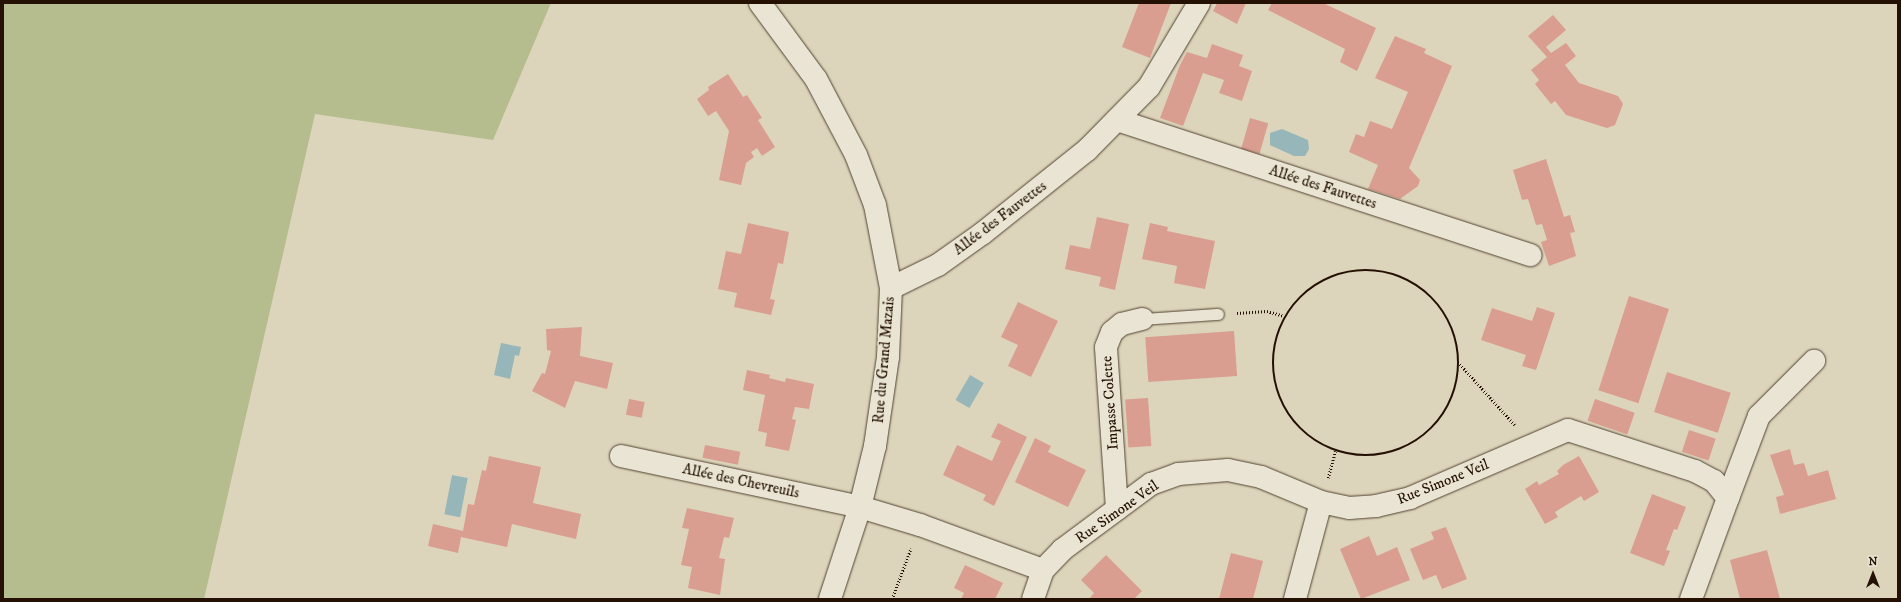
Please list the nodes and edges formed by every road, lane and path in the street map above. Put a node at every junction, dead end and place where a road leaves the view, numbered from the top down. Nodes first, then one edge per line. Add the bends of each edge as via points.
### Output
1 (760, 3) edge
2 (1199, 3) edge
3 (1117, 120) junction
4 (1530, 255) dead end
5 (891, 288) junction
6 (1218, 314) joint
7 (1284, 316) junction
8 (1142, 319) joint
9 (1814, 360) dead end
10 (1460, 364) junction
11 (1533, 444) junction
12 (621, 456) dead end
13 (1728, 498) junction
14 (1321, 502) junction
15 (860, 507) junction
16 (1117, 509) junction
17 (920, 525) junction
18 (1042, 570) junction
19 (830, 599) edge
20 (892, 599) edge
21 (1033, 599) edge
22 (1295, 599) edge
23 (1691, 599) edge

1 - 5 street, Rue du Grand Mazais via 816,79 856,155 875,205
2 - 3 street, Allée des Fauvettes via 1149,87
3 - 4 street, Allée des Fauvettes
3 - 5 street, Allée des Fauvettes via 1087,150 983,233 938,265
5 - 15 street, Rue du Grand Mazais via 888,357 875,446
6 - 7 path via 1267,311
6 - 8 lane
7 - 10 path via 1301,295 1324,279 1350,270 1377,270 1390,273 1404,277 1427,291 1445,312 1456,337
7 - 10 path via 1274,348 1272,368 1277,394 1289,418 1307,436 1335,451 1360,456 1390,454 1418,441 1440,421 1455,394
8 - 16 street, Impasse Colette via 1122,324 1112,332 1106,347
9 - 13 street via 1759,416
10 - 11 path
11 - 13 street, Rue Simone Veil via 1568,430 1695,471 1714,481
11 - 14 street, Rue Simone Veil via 1410,498 1376,506 1349,508
12 - 15 street, Allée des Chevreuils
13 - 23 street
14 - 16 street, Rue Simone Veil via 1261,477 1228,470 1178,474 1151,484
14 - 22 street
15 - 17 street
15 - 19 street, Rue du Grand Mazais
16 - 18 street, Rue Simone Veil via 1062,550
17 - 18 street
17 - 20 path
18 - 21 street, Rue Simone Veil

